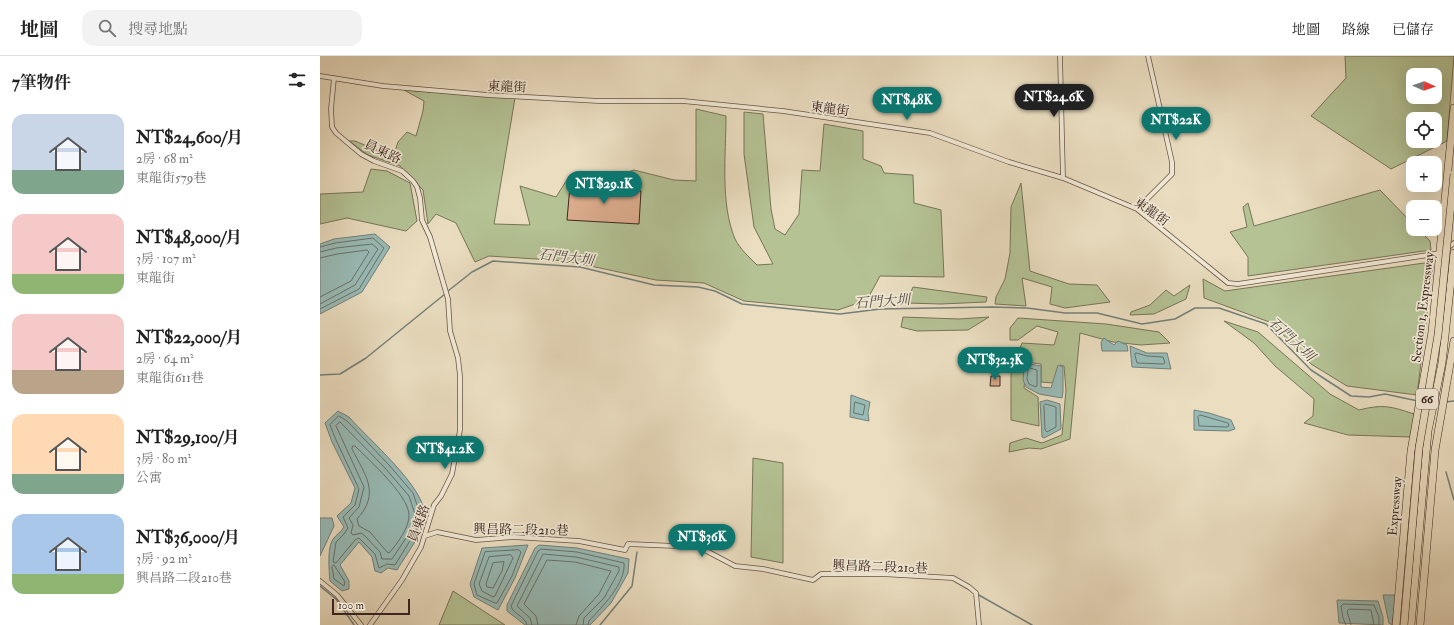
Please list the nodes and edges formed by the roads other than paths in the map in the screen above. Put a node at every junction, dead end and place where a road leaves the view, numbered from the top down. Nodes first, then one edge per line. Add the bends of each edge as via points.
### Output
1 (1060, 56) edge
2 (1148, 56) edge
3 (320, 76) edge
4 (334, 78) junction
5 (1454, 108) edge
6 (1454, 174) edge
7 (1064, 178) junction
8 (1137, 209) junction
9 (1454, 244) edge
10 (1440, 253) junction
11 (1454, 253) edge
12 (1454, 340) edge
13 (1422, 389) joint
14 (425, 536) junction
15 (320, 582) edge
16 (361, 625) edge
17 (370, 625) edge
18 (979, 625) edge
19 (1396, 625) edge
20 (1404, 625) edge
21 (1411, 625) edge
22 (1420, 625) edge

1 - 7 street
2 - 8 street via 1172,162 1172,174
3 - 4 street, 東龍街
4 - 7 street, 東龍街 via 383,86 480,95 599,101 683,101 783,111 930,133 1009,162
4 - 14 street, 員東路 via 332,127 361,154 402,171 413,181 420,198 425,229 448,299 450,331 460,376 460,430 452,474 434,505
5 - 10 main road, Section 1, Expressway / 66
6 - 20 main road, 66, bridge via 1438,335 1419,448
7 - 8 street, 東龍街
8 - 10 street, 東龍街 via 1228,283 1238,284
9 - 10 street
10 - 13 main road, Section 1, Expressway / 66 via 1432,332
11 - 21 main road, 66 via 1443,356 1428,437
12 - 22 main road, 66 via 1435,450
13 - 19 main road, Expressway / 66 via 1411,451
14 - 17 street, 員東路 via 402,580
14 - 18 street, 興昌路二段210巷 via 437,532 476,540 514,537 579,541 624,550 628,544 699,547 735,566 813,580 820,574 953,578 977,595
15 - 16 street via 336,595

